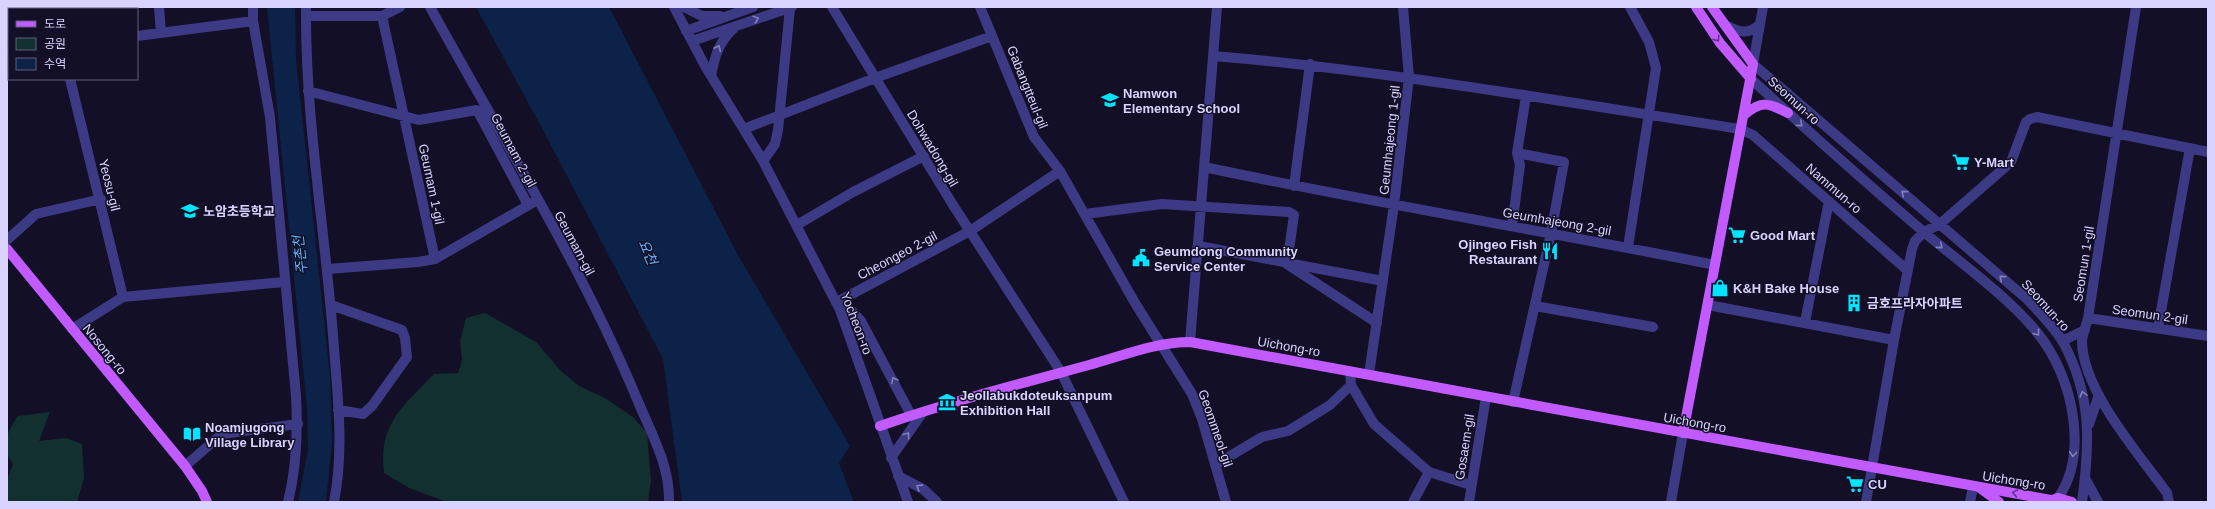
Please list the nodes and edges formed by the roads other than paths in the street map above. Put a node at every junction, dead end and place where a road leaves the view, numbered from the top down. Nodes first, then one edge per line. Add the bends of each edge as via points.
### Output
1 (159, 7) edge
2 (253, 7) edge
3 (400, 7) edge
4 (430, 7) edge
5 (674, 7) edge
6 (684, 7) edge
7 (753, 7) edge
8 (791, 7) edge
9 (832, 7) edge
10 (980, 7) edge
11 (1217, 7) edge
12 (1403, 7) edge
13 (1630, 7) edge
14 (1696, 7) edge
15 (1712, 7) edge
16 (1763, 7) edge
17 (2136, 7) edge
18 (306, 11) edge
19 (732, 14) junction
20 (382, 16) junction
21 (253, 21) junction
22 (1724, 24) junction
23 (1760, 24) junction
24 (736, 26) junction
25 (686, 31) junction
26 (161, 33) junction
27 (138, 36) edge
28 (992, 36) junction
29 (692, 41) junction
30 (1214, 56) junction
31 (1310, 64) junction
32 (1753, 64) junction
33 (711, 76) junction
34 (1409, 77) junction
35 (875, 78) junction
36 (1751, 79) junction
37 (70, 80) edge
38 (308, 91) junction
39 (1526, 96) junction
40 (1788, 113) junction
41 (1650, 115) junction
42 (1744, 115) junction
43 (404, 116) junction
44 (779, 117) junction
45 (744, 129) junction
46 (1740, 129) junction
47 (2116, 134) junction
48 (2190, 148) junction
49 (2208, 152) edge
50 (1517, 153) junction
51 (924, 156) junction
52 (763, 161) junction
53 (1204, 167) junction
54 (1060, 171) junction
55 (1294, 186) junction
56 (101, 199) junction
57 (538, 200) junction
58 (1828, 201) junction
59 (528, 205) junction
60 (1201, 205) junction
61 (1394, 205) junction
62 (1085, 214) junction
63 (1940, 224) junction
64 (797, 225) junction
65 (1512, 226) junction
66 (970, 230) junction
67 (1924, 232) junction
68 (1551, 233) junction
69 (7, 240) edge
70 (1199, 246) junction
71 (1628, 247) junction
72 (7, 248) edge
73 (435, 259) junction
74 (1287, 264) junction
75 (1715, 265) junction
76 (328, 270) junction
77 (1907, 270) junction
78 (1383, 281) junction
79 (284, 282) junction
80 (123, 297) junction
81 (330, 305) junction
82 (1708, 305) junction
83 (839, 306) junction
84 (1535, 306) junction
85 (2088, 318) junction
86 (1805, 322) junction
87 (1376, 323) junction
88 (1653, 327) dead end
89 (2158, 328) junction
90 (72, 330) junction
91 (2085, 330) junction
92 (2208, 336) edge
93 (1894, 340) junction
94 (1190, 342) junction
95 (2062, 342) junction
96 (1162, 345) junction
97 (1350, 371) junction
98 (1061, 372) junction
99 (1369, 374) junction
100 (1351, 385) junction
101 (2099, 396) junction
102 (1486, 397) junction
103 (1514, 402) junction
104 (338, 410) junction
105 (923, 412) junction
106 (911, 415) junction
107 (298, 424) junction
108 (880, 426) junction
109 (2088, 426) junction
110 (1683, 433) junction
111 (2073, 439) junction
112 (2088, 439) junction
113 (891, 458) junction
114 (1216, 465) junction
115 (185, 466) junction
116 (1871, 468) junction
117 (1429, 472) junction
118 (898, 476) junction
119 (2085, 478) junction
120 (1471, 485) junction
121 (1976, 487) junction
122 (334, 498) edge
123 (2052, 500) edge
124 (207, 502) edge
125 (288, 502) edge
126 (344, 502) edge
127 (669, 502) edge
128 (908, 502) edge
129 (937, 502) edge
130 (1124, 502) edge
131 (1226, 502) edge
132 (1413, 502) edge
133 (1469, 502) edge
134 (1671, 502) edge
135 (1866, 502) edge
136 (1970, 502) edge
137 (1999, 502) edge
138 (2072, 502) edge
139 (2082, 502) edge
140 (2098, 502) edge
141 (2169, 502) edge

1 - 26 street
2 - 21 street
3 - 20 street
4 - 57 street, Geumam-gil
5 - 25 street, Yocheon-ro
6 - 19 street via 702,16
7 - 19 street
24 -> 8 street
8 - 44 street
9 - 35 street, Dohwadong-gil
10 - 28 street, Gabangtteul-gil
11 - 30 street
12 - 34 street, Geumhajeong 1-gil
13 - 41 street via 1649,42 1656,68
14 -> 36 main road, Seomun-ro via 1720,43
15 - 22 main road, Seomun-ro
16 - 23 street
17 - 47 street, Seomun 1-gil
18 - 20 street
18 - 38 street
19 - 25 street
20 - 43 street
21 - 26 street
21 - 79 street via 270,118
22 - 23 street via 1742,32 1750,32
22 - 32 main road, Seomun-ro
23 - 32 street
24 - 29 street
33 -> 24 street via 715,53 723,38
25 - 29 street, Yocheon-ro
26 - 27 street
28 - 35 street
28 - 54 street, Gabangtteul-gil via 1034,137
29 - 33 street, Yocheon-ro
30 - 31 street, Geumhajeong 1-gil
30 - 53 street
31 - 34 street, Geumhajeong 1-gil
31 - 55 street
32 - 36 main road
63 -> 32 street, Seomun-ro
33 - 45 street, Yocheon-ro
34 - 39 street, Geumhajeong 1-gil
34 - 61 street, Geumhajeong 1-gil
35 - 44 street
35 - 51 street, Dohwadong-gil
36 - 40 street, Seomun-ro
36 - 42 main road
37 - 56 street, Yeosu-gil
38 - 43 street, Geumam 2-gil
38 - 76 street
39 - 41 street, Geumhajeong 1-gil
39 - 50 street
40 - 42 main road via 1765,104 1754,107
40 -> 67 street, Seomun-ro
41 - 46 street, Geumhajeong 1-gil
41 - 71 street
42 - 46 main road
43 - 59 street, Geumam 2-gil via 420,120 477,110
43 - 73 street, Geumam 1-gil
44 - 45 street
44 - 52 street via 775,144
45 - 52 street, Yocheon-ro
46 - 58 street, Nammun-ro via 1753,135
46 - 75 main road
47 - 48 street
47 - 63 street via 2037,117 2030,118 2026,122 2011,162
47 - 85 street, Seomun 1-gil
48 - 49 street
48 - 89 street
50 - 65 street via 1520,165
50 - 68 street via 1564,162
51 - 64 street via 853,192
51 - 66 street, Dohwadong-gil
52 - 64 street, Yocheon-ro
53 - 55 street, Geumhajeong 2-gil
53 - 60 street
54 - 62 street, Gabangtteul-gil
54 - 66 street
55 - 61 street, Geumhajeong 2-gil
56 - 69 street via 36,214
56 - 80 street, Yeosu-gil
57 - 59 street
57 - 127 street, Geumam-gil via 612,338 666,470
58 - 77 street, Nammun-ro
58 - 86 street
59 - 73 street
60 - 62 street via 1162,204
60 - 70 street
60 - 74 street via 1294,214
61 - 65 street, Geumhajeong 2-gil
61 - 78 street
62 - 96 street, Gabangtteul-gil
63 - 67 street
95 -> 63 street, Seomun-ro via 2028,300
64 - 83 street, Yocheon-ro
65 - 68 street, Geumhajeong 2-gil
66 - 83 street, Cheongeo 2-gil
66 - 98 street, Dohwadong-gil
67 - 77 street via 1915,240
67 -> 111 street, Seomun-ro via 2018,311 2050,351 2070,400
68 - 71 street, Geumhajeong 2-gil
68 - 84 street
70 - 74 street
70 - 94 street
71 - 75 street, Geumhajeong 2-gil
72 - 90 main road, Nosong-ro
73 - 76 street
74 - 78 street
74 - 87 street
75 - 82 main road
76 - 81 street
77 - 93 street
78 - 87 street
79 - 80 street
79 - 107 street
80 - 90 street
81 - 104 street
81 - 104 street via 402,330 408,350 407,357 372,406 363,414
82 - 86 street
82 - 110 main road
106 -> 83 street via 861,321 853,312
83 - 108 street, Yocheon-ro
84 - 88 street
84 - 103 street
85 - 89 street, Seomun 2-gil
85 - 91 street, Seomun 1-gil
86 - 93 street
87 - 99 street
89 - 92 street, Seomun 2-gil
90 - 115 main road, Nosong-ro
91 - 95 street
91 - 101 street, Seomun 1-gil via 2082,342 2085,359
93 - 116 street
94 - 96 main road, Uichong-ro
94 - 97 main road, Uichong-ro
109 -> 95 street, Seomun-ro via 2084,396
96 - 98 main road, Uichong-ro
96 - 114 street, Geommeol-gil via 1192,394
97 - 99 main road, Uichong-ro
97 - 100 street
98 - 105 main road, Uichong-ro
98 - 130 street
99 - 102 main road, Uichong-ro
100 - 114 street via 1330,405 1288,431 1262,437
100 - 117 street via 1374,424
101 - 109 street
101 - 141 street, Seomun 1-gil via 2167,493
102 - 103 main road, Uichong-ro
102 - 120 street, Gosaem-gil
103 - 110 main road, Uichong-ro
104 - 122 street via 339,468
105 - 106 main road, Uichong-ro
113 -> 105 street
106 - 108 main road, Uichong-ro
107 - 115 street via 222,434
107 - 125 street via 296,461
108 - 113 street, Yocheon-ro
109 - 112 street, Seomun-ro
110 - 116 main road, Uichong-ro
110 - 134 street
111 - 112 street
111 -> 123 street, Seomun-ro via 2070,476
112 - 119 street, Seomun-ro
113 - 118 street, Yocheon-ro
114 - 131 street, Geommeol-gil
115 - 124 main road, Nosong-ro
116 - 121 main road, Uichong-ro
116 - 135 street
117 - 120 street
117 - 132 street
118 - 128 street, Yocheon-ro
129 -> 118 street via 923,489
119 - 139 street, Seomun-ro
119 - 140 street
120 - 133 street, Gosaem-gil
123 -> 121 main road, Uichong-ro
121 - 136 street, Uichong-ro
121 - 137 main road
122 - 126 street
123 - 138 main road, Uichong-ro

